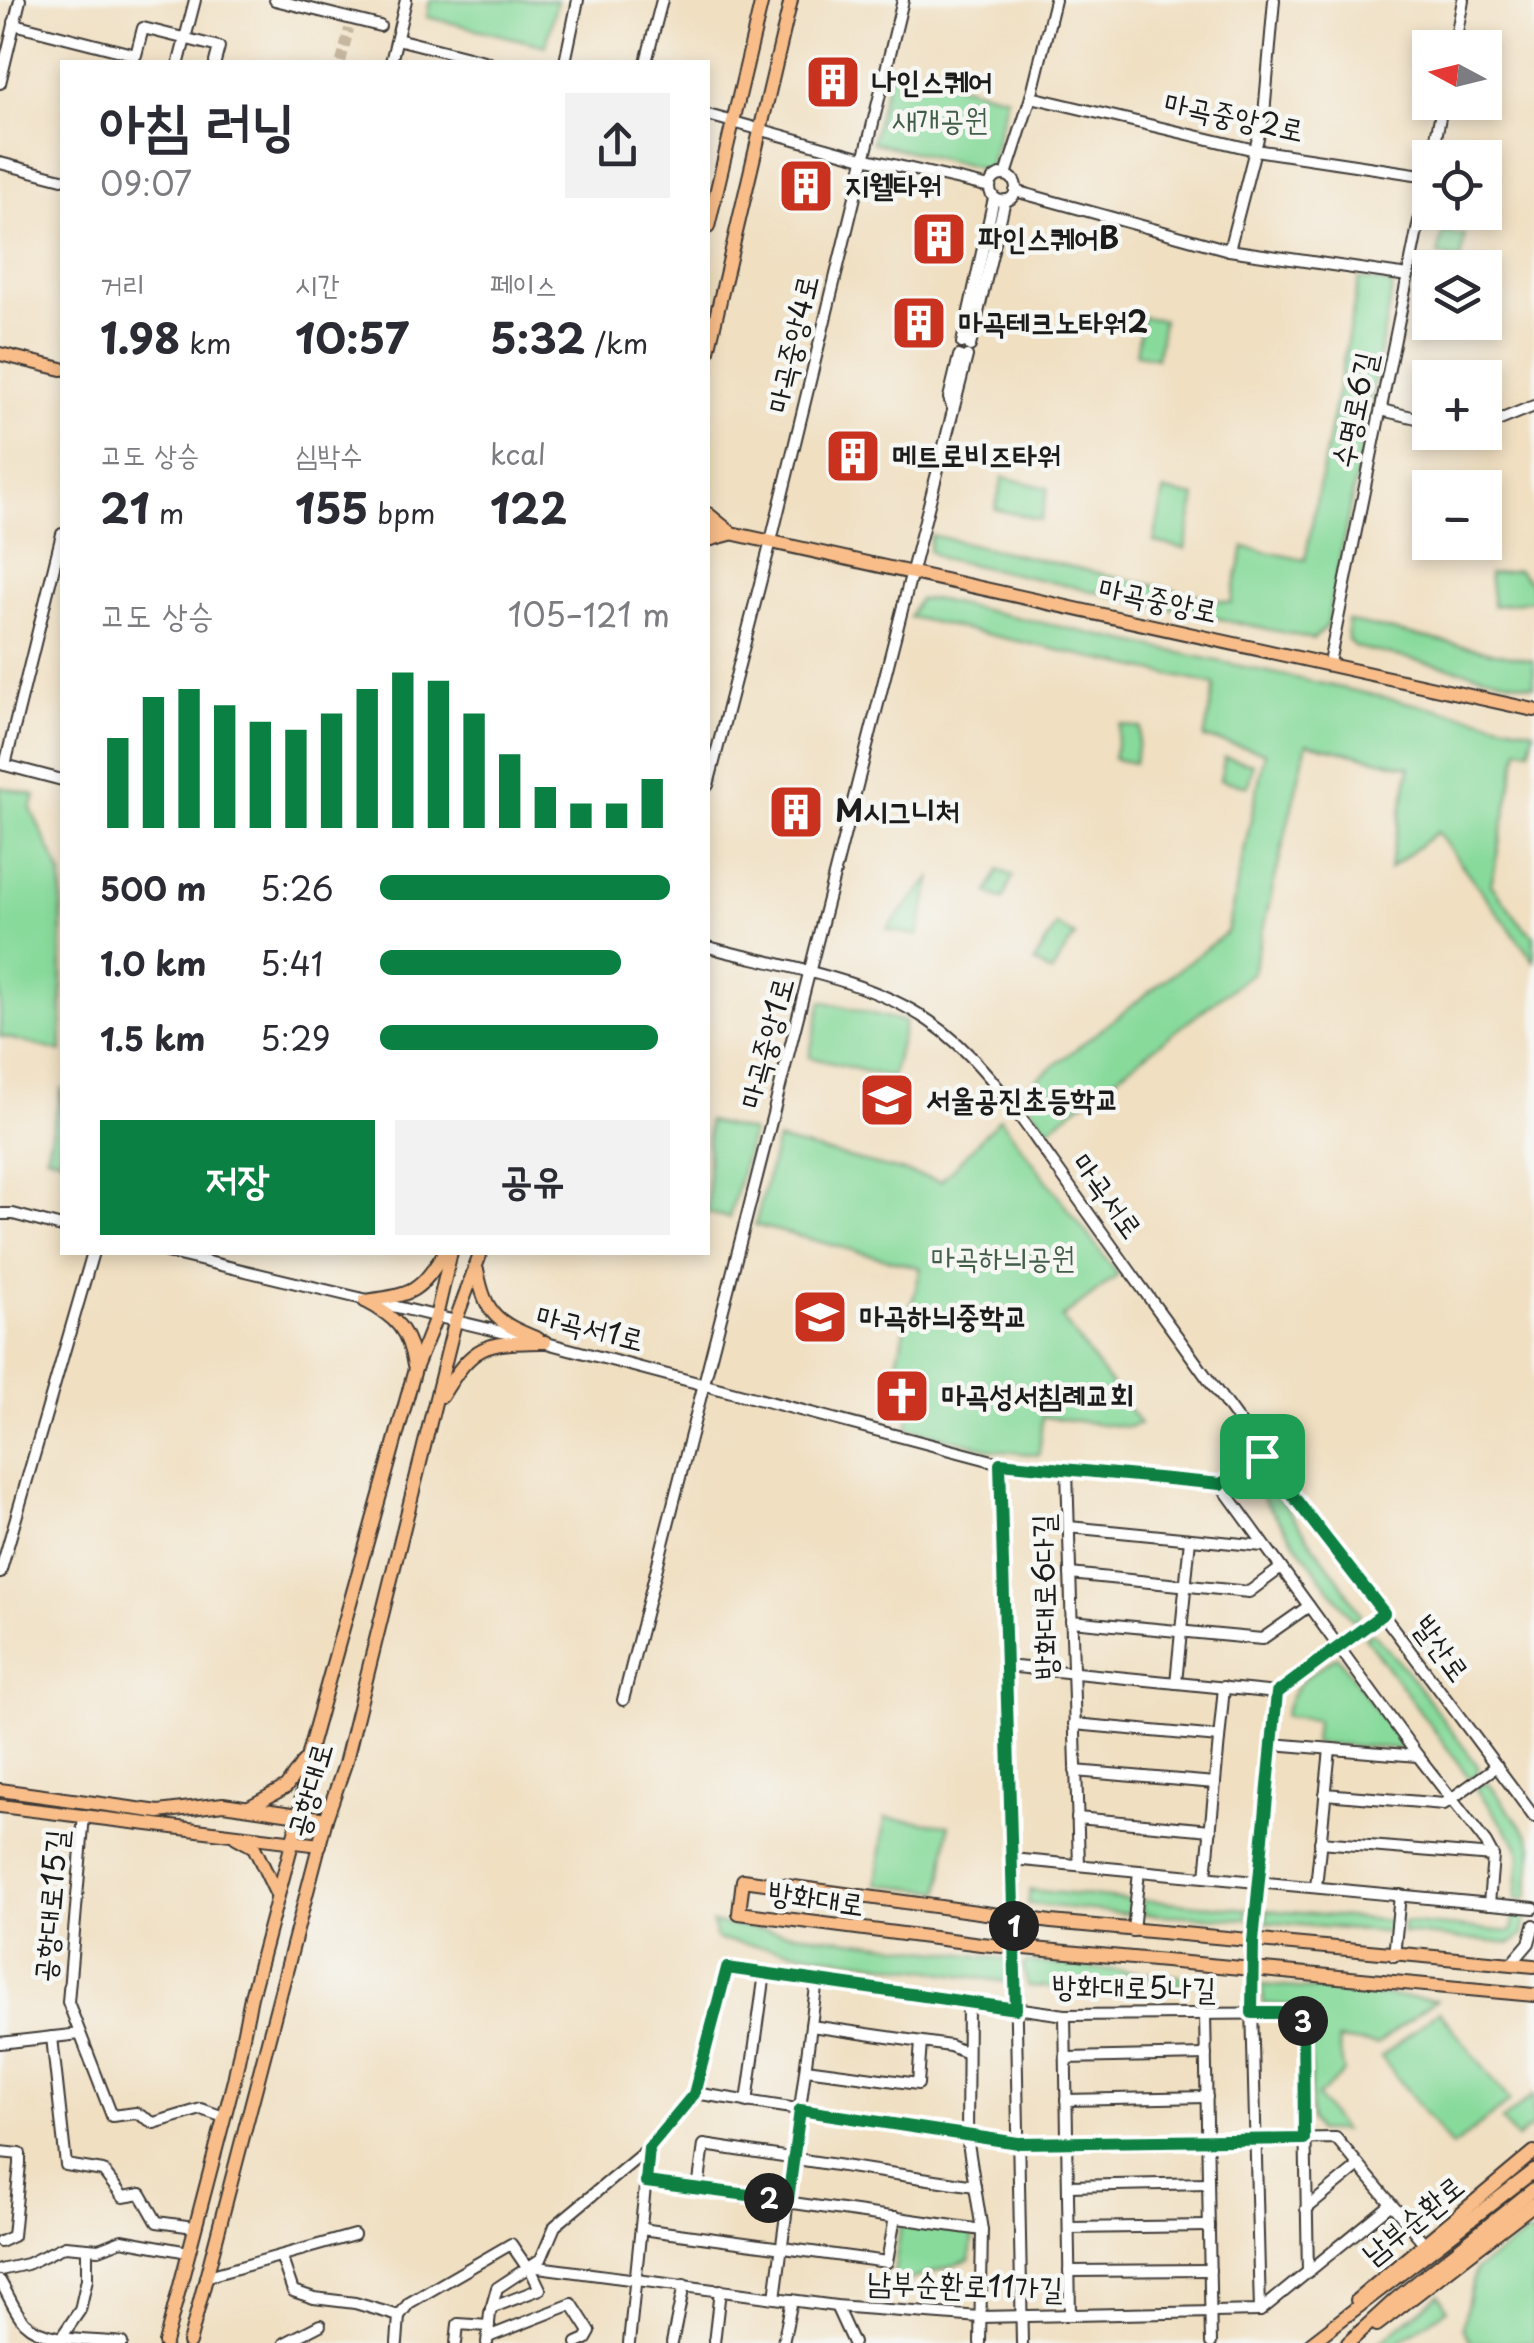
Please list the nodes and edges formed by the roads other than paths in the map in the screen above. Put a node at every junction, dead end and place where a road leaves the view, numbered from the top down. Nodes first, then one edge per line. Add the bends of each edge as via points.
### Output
1 (20, 0) edge
2 (195, 0) edge
3 (275, 0) edge
4 (406, 0) edge
5 (578, 0) edge
6 (662, 0) edge
7 (762, 0) edge
8 (791, 0) edge
9 (903, 0) edge
10 (1056, 0) edge
11 (1274, 0) edge
12 (1463, 0) edge
13 (14, 23) junction
14 (380, 26) dead end
15 (1457, 30) edge
16 (185, 38) junction
17 (397, 39) junction
18 (140, 59) edge
19 (180, 60) edge
20 (216, 60) edge
21 (392, 60) edge
22 (480, 60) edge
23 (565, 60) edge
24 (647, 60) edge
25 (0, 83) edge
26 (1031, 97) junction
27 (710, 116) edge
28 (734, 122) junction
29 (762, 130) junction
30 (1255, 150) junction
31 (863, 158) junction
32 (0, 163) edge
33 (1412, 169) edge
34 (1006, 175) junction
35 (60, 178) edge
36 (1016, 191) junction
37 (996, 195) junction
38 (710, 219) edge
39 (1417, 230) edge
40 (1228, 250) junction
41 (1408, 276) junction
42 (710, 342) edge
43 (0, 354) edge
44 (60, 369) edge
45 (1534, 406) edge
46 (1381, 410) junction
47 (1412, 417) edge
48 (1502, 419) edge
49 (710, 516) edge
50 (710, 528) edge
51 (732, 533) junction
52 (710, 539) edge
53 (771, 541) junction
54 (60, 542) edge
55 (912, 572) junction
56 (1329, 663) junction
57 (1534, 710) edge
58 (2, 764) edge
59 (710, 778) edge
60 (60, 779) edge
61 (710, 949) edge
62 (810, 974) junction
63 (0, 1214) edge
64 (60, 1226) edge
65 (92, 1255) edge
66 (178, 1255) edge
67 (446, 1255) edge
68 (447, 1255) edge
69 (480, 1255) edge
70 (476, 1269) junction
71 (365, 1301) junction
72 (436, 1317) junction
73 (455, 1322) junction
74 (545, 1342) junction
75 (415, 1370) junction
76 (704, 1382) junction
77 (434, 1409) junction
78 (1262, 1456) junction
79 (1000, 1463) junction
80 (1068, 1470) junction
81 (1221, 1484) junction
82 (1068, 1527) junction
83 (1190, 1539) junction
84 (1263, 1546) junction
85 (1281, 1568) junction
86 (0, 1573) edge
87 (1070, 1574) junction
88 (1186, 1586) junction
89 (1309, 1606) junction
90 (1384, 1613) junction
91 (1070, 1622) junction
92 (1181, 1632) junction
93 (1340, 1646) junction
94 (1006, 1666) junction
95 (1072, 1672) junction
96 (1176, 1683) junction
97 (1224, 1687) junction
98 (1277, 1693) junction
99 (623, 1700) dead end
100 (1074, 1724) junction
101 (1219, 1737) junction
102 (1272, 1744) junction
103 (1330, 1749) junction
104 (308, 1754) junction
105 (1418, 1756) junction
106 (1497, 1766) junction
107 (1075, 1771) junction
108 (1215, 1784) junction
109 (0, 1790) edge
110 (1325, 1794) junction
111 (1452, 1798) junction
112 (0, 1806) edge
113 (249, 1806) junction
114 (84, 1815) junction
115 (299, 1817) junction
116 (1534, 1817) edge
117 (1077, 1818) junction
118 (326, 1819) junction
119 (1211, 1830) junction
120 (229, 1833) junction
121 (293, 1840) junction
122 (1320, 1842) junction
123 (320, 1845) junction
124 (1492, 1856) junction
125 (1012, 1859) junction
126 (1079, 1865) junction
127 (1139, 1871) junction
128 (1206, 1877) junction
129 (1259, 1882) junction
130 (1316, 1887) junction
131 (1400, 1895) junction
132 (278, 1897) junction
133 (1489, 1904) junction
134 (1534, 1908) edge
135 (1014, 1918) junction
136 (1534, 1925) edge
137 (1132, 1931) junction
138 (1253, 1942) junction
139 (1015, 1947) junction
140 (1394, 1956) junction
141 (1511, 1964) junction
142 (1534, 1966) edge
143 (1251, 1968) junction
144 (765, 1973) junction
145 (817, 1980) junction
146 (1534, 1995) edge
147 (968, 2002) junction
148 (1016, 2009) junction
149 (1252, 2013) junction
150 (1205, 2014) junction
151 (1065, 2015) junction
152 (811, 2026) junction
153 (80, 2034) junction
154 (52, 2037) junction
155 (922, 2042) junction
156 (0, 2043) edge
157 (967, 2053) junction
158 (1206, 2055) junction
159 (1066, 2058) junction
160 (806, 2068) junction
161 (694, 2094) junction
162 (1206, 2097) junction
163 (1066, 2100) junction
164 (747, 2102) junction
165 (800, 2110) junction
166 (224, 2117) junction
167 (968, 2138) junction
168 (1304, 2139) junction
169 (1207, 2140) junction
170 (1256, 2140) junction
171 (1067, 2142) junction
172 (1018, 2143) junction
173 (649, 2148) junction
174 (0, 2152) edge
175 (1534, 2152) edge
176 (794, 2158) junction
177 (1359, 2166) junction
178 (1534, 2171) edge
179 (646, 2182) junction
180 (1208, 2183) junction
181 (975, 2186) junction
182 (1068, 2186) junction
183 (698, 2189) junction
184 (1534, 2189) edge
185 (788, 2200) junction
186 (1390, 2204) junction
187 (1534, 2204) edge
188 (1306, 2209) junction
189 (896, 2217) junction
190 (1209, 2226) junction
191 (194, 2227) junction
192 (1068, 2228) junction
193 (641, 2229) junction
194 (982, 2230) junction
195 (354, 2234) dead end
196 (0, 2242) edge
197 (1424, 2243) junction
198 (87, 2248) junction
199 (782, 2248) junction
200 (188, 2252) junction
201 (280, 2256) junction
202 (530, 2266) junction
203 (0, 2270) edge
204 (1210, 2270) junction
205 (1070, 2272) junction
206 (1308, 2272) junction
207 (204, 2277) junction
208 (636, 2278) junction
209 (0, 2281) edge
210 (684, 2285) junction
211 (720, 2290) junction
212 (775, 2298) junction
213 (792, 2300) junction
214 (836, 2306) junction
215 (491, 2308) junction
216 (1260, 2311) junction
217 (1210, 2312) junction
218 (1022, 2314) junction
219 (1070, 2314) junction
220 (399, 2316) junction
221 (980, 2317) junction
222 (320, 2325) dead end
223 (1326, 2330) junction
224 (488, 2335) edge
225 (58, 2341) edge
226 (122, 2343) edge
227 (165, 2343) edge
228 (189, 2343) edge
229 (285, 2343) edge
230 (397, 2343) edge
231 (456, 2343) edge
232 (577, 2343) edge
233 (629, 2343) edge
234 (672, 2343) edge
235 (714, 2343) edge
236 (783, 2343) edge
237 (854, 2343) edge
238 (980, 2343) edge
239 (1022, 2343) edge
240 (1211, 2343) edge
241 (1310, 2343) edge
242 (1349, 2343) edge

1 - 13 street
2 - 16 street
3 - 14 street via 350,24
4 - 17 street
5 - 23 street
6 - 24 street
7 - 28 main road
8 - 29 main road
9 - 31 street, 마곡중앙4로
10 - 26 street
11 - 30 street via 1270,82
12 - 15 street
13 - 18 street
13 - 25 street
16 - 18 street via 143,28
16 - 19 street
16 - 20 street via 219,48
17 - 21 street
17 - 22 street
26 - 30 street, 마곡중앙2로
26 - 34 street
27 - 28 street
28 - 29 street
28 - 38 main road
29 - 31 street
29 - 42 main road
30 - 33 street, 마곡중앙2로
30 - 40 street
31 - 37 street
31 - 53 street, 마곡중앙4로
32 - 35 street
34 - 36 street
34 - 37 street via 997,176
36 - 37 street
36 - 40 street
37 - 55 street
39 - 41 street, 수명로6길
40 - 41 street
41 - 46 street, 수명로6길
43 - 44 main road
45 - 48 street
46 - 47 street
46 - 56 street, 수명로6길
49 - 51 main road
50 - 51 main road, 마곡중앙로
51 - 52 main road
51 - 53 main road, 마곡중앙로
53 - 55 main road, 마곡중앙로
53 - 59 street
54 - 58 street
55 - 56 main road, 마곡중앙로
55 - 62 street, 마곡중앙1로
56 - 57 main road, 마곡중앙로
58 - 60 street
61 - 62 street, 마곡서로
62 - 76 street, 마곡중앙1로
62 - 78 street, 마곡서로 via 902,1002 968,1055 1024,1122
63 - 64 street
65 - 86 street
66 - 71 street, 마곡서1로
67 - 71 main road via 417,1289
68 - 72 main road, 공항대로
69 - 70 main road, 공항대로
70 - 73 main road, 공항대로
70 - 74 main road via 494,1316
71 - 72 street, 마곡서1로
71 - 75 main road via 405,1330
72 - 73 street, 마곡서1로
72 - 75 main road, 공항대로
73 - 74 street, 마곡서1로
73 - 77 main road, 공항대로
74 - 76 street, 마곡서1로
74 - 77 main road via 477,1350
75 - 104 main road, 공항대로
76 - 79 street, 마곡서1로
76 - 99 street, 마곡중앙1로
77 - 118 main road, 공항대로
78 - 81 street
78 - 90 street, 발산로
79 - 80 street, 마곡서1로
79 - 94 street
80 - 81 street, 마곡서1로
80 - 82 street, 방화대로6다길
81 - 84 street
82 - 83 street
82 - 87 street, 방화대로6다길
83 - 84 street
83 - 88 street
84 - 85 street
85 - 88 street via 1249,1592
85 - 89 street
87 - 88 street
87 - 91 street, 방화대로6다길
88 - 92 street
89 - 92 street via 1262,1639
89 - 93 street
90 - 93 street
90 - 106 street, 발산로
91 - 92 street
91 - 95 street, 방화대로6다길
92 - 96 street
93 - 98 street
93 - 105 street
94 - 95 street
94 - 125 street
95 - 96 street
95 - 100 street, 방화대로6다길
96 - 97 street
97 - 98 street
97 - 101 street
98 - 102 street
100 - 101 street
100 - 107 street, 방화대로6다길
101 - 108 street
102 - 103 street
102 - 129 street
103 - 105 street
103 - 110 street
104 - 113 main road via 286,1788
104 - 115 main road, 공항대로
105 - 111 street
106 - 111 street
106 - 116 street, 발산로
107 - 108 street
107 - 117 street, 방화대로6다길
108 - 119 street
109 - 113 main road via 159,1812
110 - 111 street via 1444,1804
110 - 122 street
111 - 124 street
112 - 114 main road
113 - 115 main road
114 - 120 main road
114 - 153 street, 공항대로15길 via 68,2002
115 - 118 main road
115 - 121 main road, 공항대로
117 - 119 street
117 - 126 street, 방화대로6다길
118 - 123 main road, 공항대로
119 - 128 street
120 - 121 main road
120 - 132 main road via 254,1847
121 - 123 main road
121 - 132 main road, 공항대로
122 - 124 street
122 - 130 street
123 - 207 main road, 공항대로
124 - 133 street
125 - 126 street
125 - 135 street
126 - 127 street
127 - 128 street
127 - 137 street
128 - 129 street
129 - 130 street
129 - 138 street
130 - 131 street
131 - 133 street
131 - 140 street
132 - 166 main road, 공항대로
133 - 134 street
135 - 137 main road, 방화대로
135 - 139 street
135 - 139 main road, 방화대로 via 743,1880 738,1914
136 - 141 street via 1529,1944
137 - 138 main road, 방화대로
138 - 140 main road, 방화대로
138 - 143 street
139 - 143 main road, 방화대로
139 - 148 street
140 - 141 main road, 방화대로
141 - 142 main road, 방화대로
143 - 146 main road, 방화대로
143 - 149 street
144 - 145 street, 방화대로5나길
144 - 161 street, 방화대로5나길 via 727,1968
144 - 164 street
145 - 147 street, 방화대로5나길
145 - 152 street
147 - 148 street, 방화대로5나길
147 - 157 street
148 - 151 street, 방화대로5나길
148 - 172 street
149 - 150 street, 방화대로5나길
149 - 168 street, 방화대로5나길 via 1303,2013
149 - 170 street
150 - 151 street, 방화대로5나길
150 - 158 street
151 - 159 street
152 - 155 street
152 - 160 street
153 - 154 street
153 - 166 street, 공항대로15길 via 112,2116 136,2113 154,2123 201,2109
154 - 156 street
154 - 191 street via 66,2165 104,2170 123,2197 141,2194 157,2222
155 - 157 street
155 - 160 street via 918,2084
157 - 167 street
158 - 159 street
158 - 162 street
159 - 163 street
160 - 165 street
161 - 164 street
161 - 173 street
162 - 163 street
162 - 169 street
163 - 171 street
164 - 165 street
165 - 167 street
165 - 176 street
166 - 191 main road, 공항대로
167 - 172 street
167 - 181 street
168 - 170 street
168 - 177 street via 1336,2138
168 - 188 street
169 - 170 street
169 - 171 street
169 - 180 street
170 - 216 street
171 - 172 street
171 - 182 street
172 - 218 street
173 - 179 street
173 - 202 street via 555,2226 541,2259
174 - 196 street via 20,2154 20,2164 14,2236
175 - 197 main road, 남부순환로
176 - 181 street
176 - 183 street via 704,2145
176 - 185 street
177 - 186 street
177 - 188 street
178 - 223 main road, 남부순환로
179 - 183 street
179 - 193 street
180 - 182 street
180 - 190 street
181 - 194 street
182 - 192 street
183 - 185 street
184 - 242 main road, 남부순환로
185 - 189 street
185 - 199 street
186 - 197 street
186 - 206 street
187 - 242 main road, 남부순환로
188 - 206 street
189 - 194 street
189 - 199 street via 887,2262
190 - 192 street
190 - 204 street
191 - 200 main road, 공항대로
192 - 205 street
193 - 199 street
193 - 208 street
194 - 221 street
195 - 201 street
197 - 223 main road, 남부순환로
198 - 200 street via 122,2240
198 - 203 street via 65,2246
198 - 225 street via 80,2310
199 - 212 street
200 - 227 main road, 공항대로
201 - 207 street
201 - 220 street via 293,2290
202 - 208 street, 남부순환로11가길
202 - 215 street via 498,2288
202 - 215 street via 540,2288
202 - 220 street, 남부순환로11가길 via 511,2244 409,2303
204 - 205 street
204 - 217 street
205 - 219 street
206 - 216 street
207 - 228 main road, 공항대로
208 - 210 street, 남부순환로11가길
208 - 233 street
209 - 225 street via 24,2322
210 - 211 street, 남부순환로11가길
210 - 234 street
211 - 212 street, 남부순환로11가길
211 - 235 street
212 - 213 street, 남부순환로11가길
213 - 214 street, 남부순환로11가길
213 - 236 street
214 - 221 street, 남부순환로11가길
214 - 237 street
215 - 224 street
216 - 217 street, 남부순환로11가길
217 - 219 street, 남부순환로11가길
217 - 240 street
218 - 219 street, 남부순환로11가길
218 - 221 street, 남부순환로11가길
218 - 239 street
220 - 230 street
221 - 238 street
222 - 229 street
223 - 241 main road, 남부순환로
224 - 231 street via 458,2324
224 - 232 street via 572,2304 590,2332
225 - 226 street

